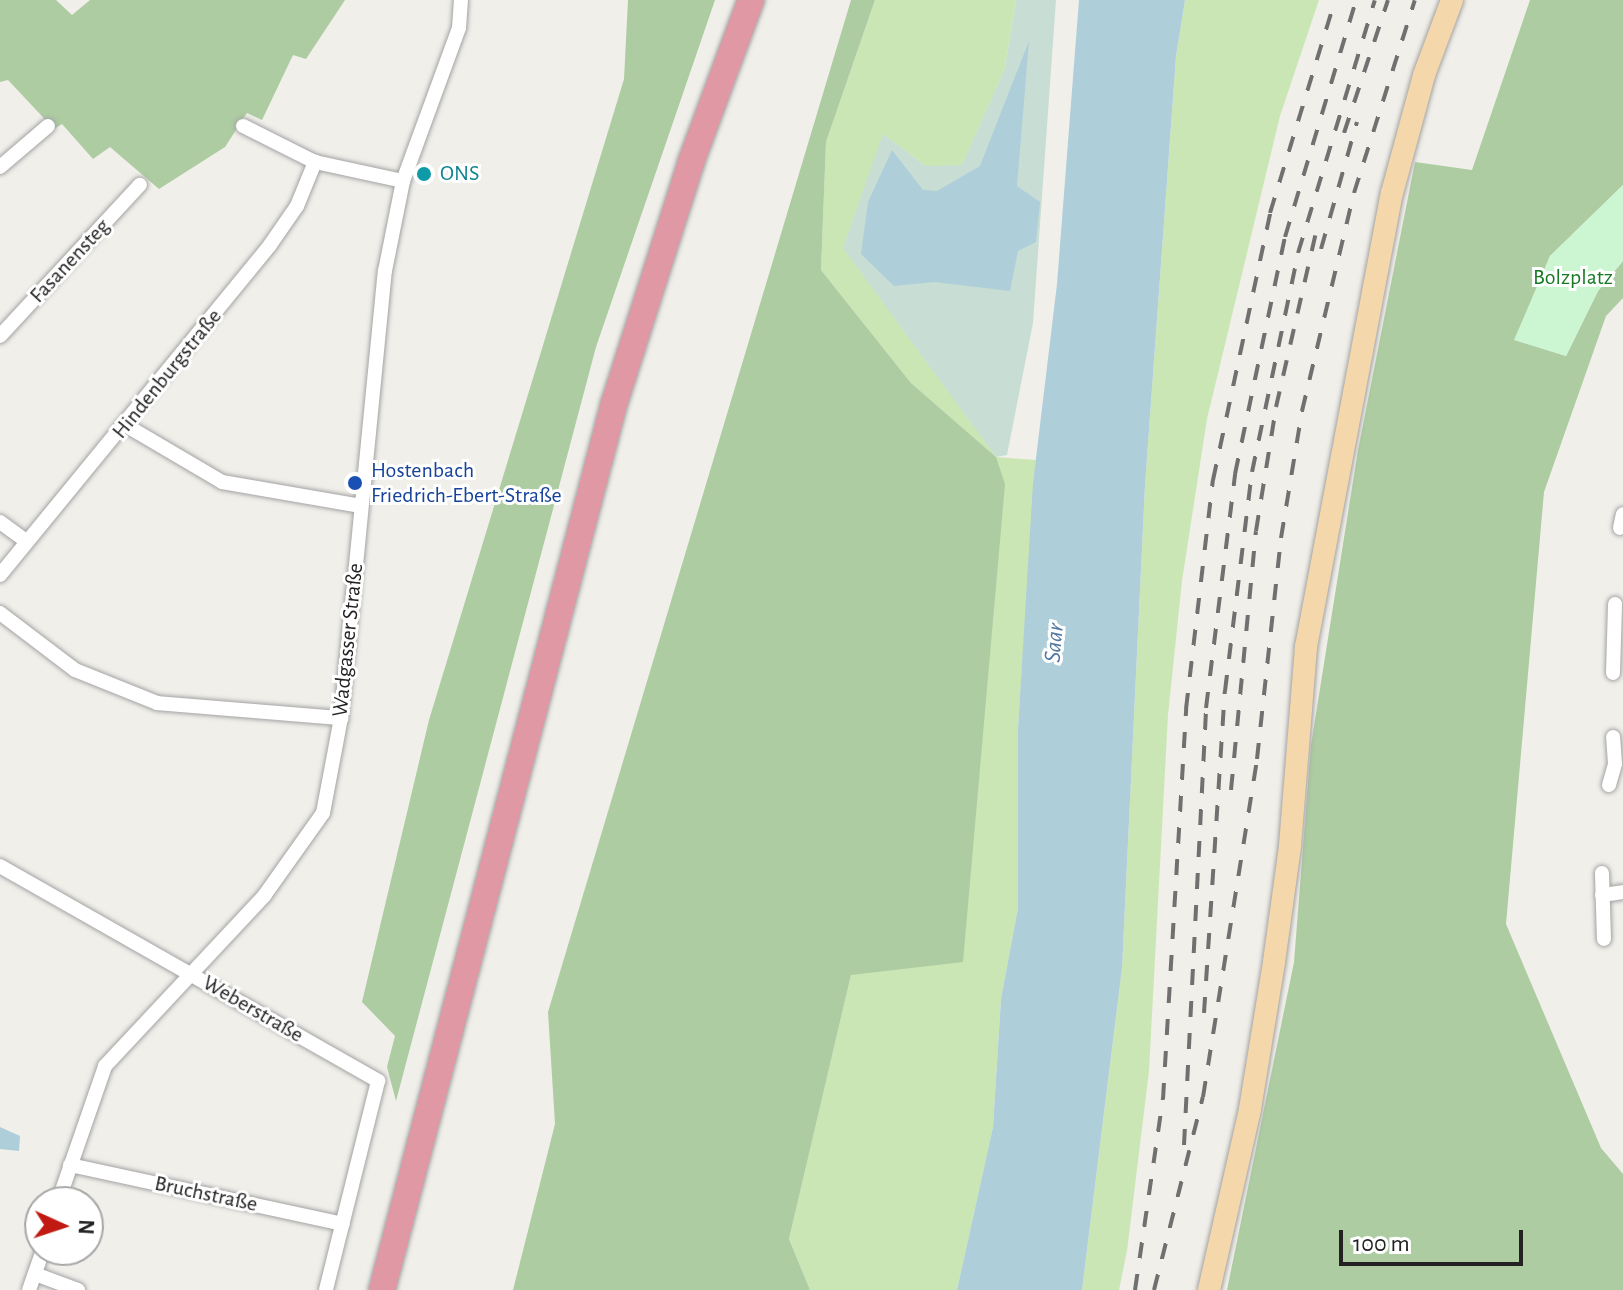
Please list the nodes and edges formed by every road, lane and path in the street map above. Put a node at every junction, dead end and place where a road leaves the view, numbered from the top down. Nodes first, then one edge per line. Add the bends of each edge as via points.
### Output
1 (461, 0) edge
2 (734, 0) edge
3 (751, 0) edge
4 (1452, 0) edge
5 (48, 126) dead end
6 (243, 126) dead end
7 (315, 162) junction
8 (0, 167) edge
9 (403, 181) junction
10 (140, 185) dead end
11 (0, 336) edge
12 (127, 426) junction
13 (361, 506) junction
14 (0, 522) edge
15 (26, 541) junction
16 (0, 575) edge
17 (1615, 604) dead end
18 (0, 613) edge
19 (1619, 639) edge
20 (1613, 673) dead end
21 (341, 718) junction
22 (1613, 737) dead end
23 (1619, 763) edge
24 (1609, 785) dead end
25 (0, 866) edge
26 (1602, 873) dead end
27 (1623, 892) edge
28 (1602, 895) junction
29 (1604, 939) dead end
30 (192, 974) junction
31 (70, 1165) junction
32 (63, 1186) edge
33 (343, 1224) junction
34 (38, 1266) edge
35 (35, 1274) junction
36 (29, 1290) edge
37 (78, 1290) edge
38 (326, 1290) edge
39 (366, 1290) edge
40 (382, 1290) edge
41 (1209, 1290) edge

1 - 9 street, Wadgasser Straße via 459,28
2 - 39 highway via 676,156 599,401
3 - 40 highway via 691,162 614,404
4 - 41 main road via 1405,139 1306,647 1274,962 1250,1109
5 - 8 street
6 - 7 street
7 - 9 street
7 - 12 street, Hindenburgstraße via 297,206 270,245
9 - 13 street, Wadgasser Straße via 385,271
10 - 11 street, Fasanensteg
12 - 13 street via 222,482
12 - 15 street, Hindenburgstraße
13 - 21 street, Wadgasser Straße
14 - 15 street
15 - 16 street, Hindenburgstraße
17 - 19 street
18 - 21 street via 75,670 157,703
19 - 20 street
21 - 30 street, Wadgasser Straße via 323,813 264,896
22 - 23 street
23 - 24 street
25 - 30 street, Weberstraße
26 - 28 street
27 - 28 street
28 - 29 street
30 - 31 street, Wadgasser Straße via 105,1066
30 - 33 street, Weberstraße via 378,1081
31 - 32 street, Wadgasser Straße
31 - 33 street, Bruchstraße
33 - 38 street
34 - 35 street
35 - 36 street
35 - 37 street

